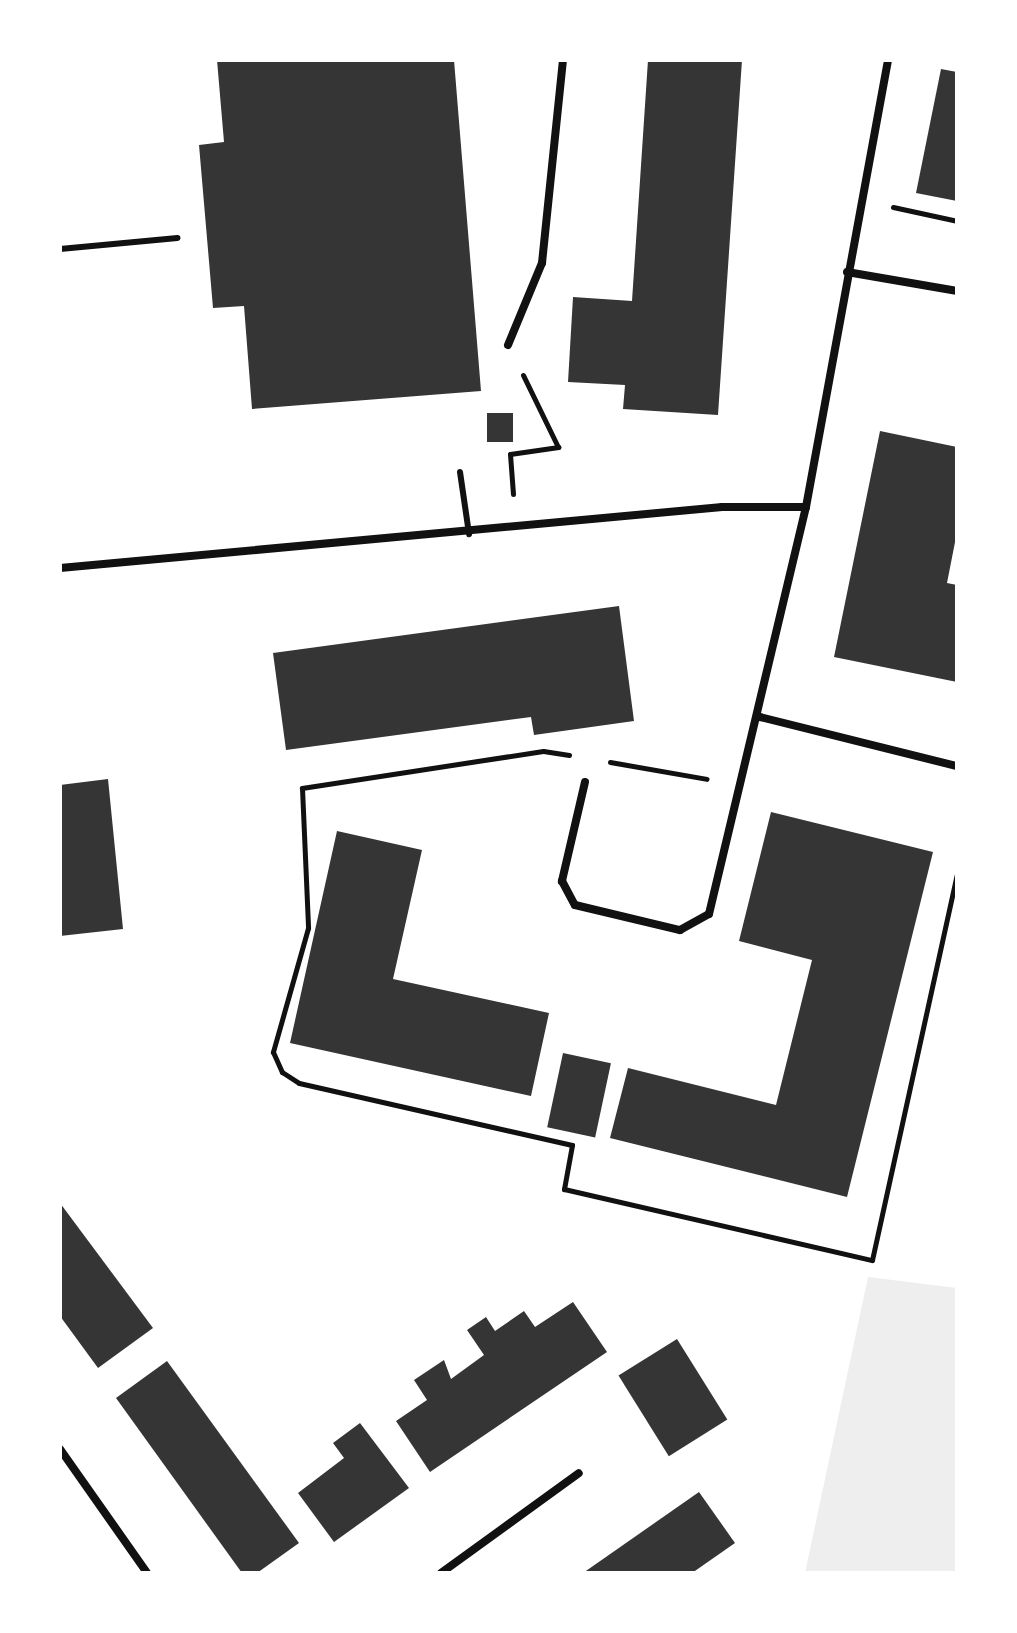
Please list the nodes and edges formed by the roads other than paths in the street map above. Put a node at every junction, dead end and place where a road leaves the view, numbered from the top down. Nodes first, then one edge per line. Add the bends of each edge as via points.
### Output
1 (563, 60) edge
2 (888, 60) edge
3 (177, 238) dead end
4 (60, 249) edge
5 (847, 272) junction
6 (957, 291) edge
7 (508, 345) road end
8 (460, 472) dead end
9 (806, 507) junction
10 (469, 534) junction
11 (60, 568) edge
12 (760, 717) junction
13 (957, 766) edge
14 (585, 782) dead end
15 (60, 1449) edge
16 (579, 1473) dead end
17 (147, 1573) edge
18 (441, 1573) edge

1 - 7 street via 542,263
2 - 5 street
3 - 4 lane
5 - 6 street
5 - 9 street
8 - 10 lane
9 - 10 street via 722,507
9 - 12 street
10 - 11 street
12 - 13 street
12 - 14 street via 709,914 680,930 575,905 562,881
15 - 17 street
16 - 18 street

